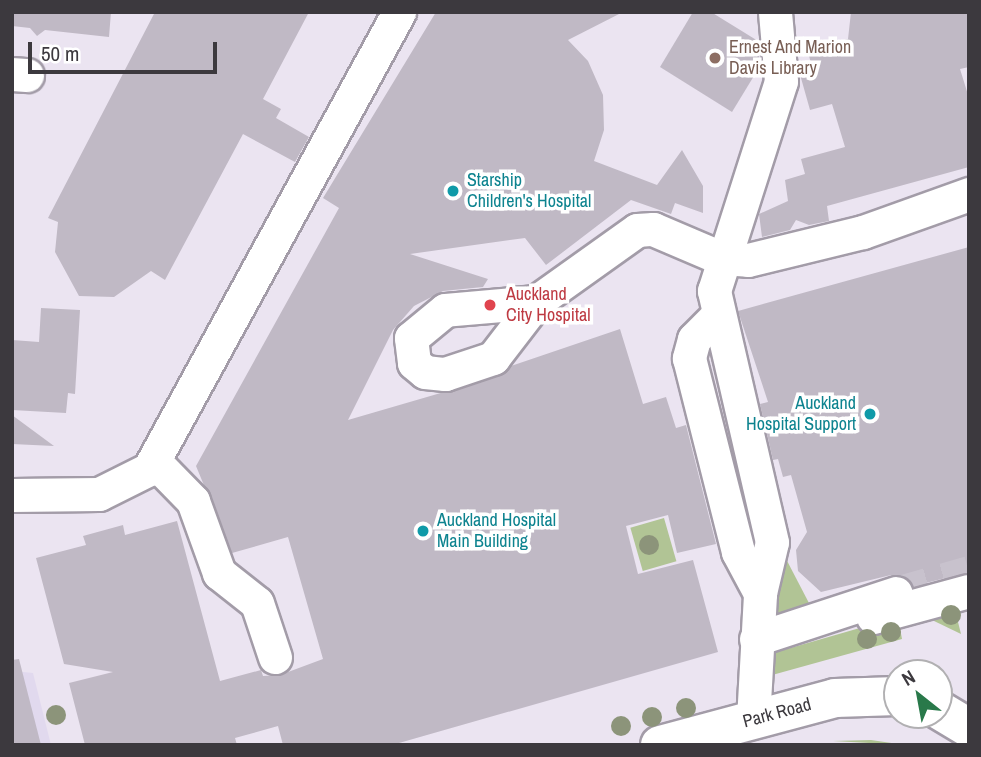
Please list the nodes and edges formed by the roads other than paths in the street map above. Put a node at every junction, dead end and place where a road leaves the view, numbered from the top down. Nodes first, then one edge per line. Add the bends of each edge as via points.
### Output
1 (399, 12) edge
2 (775, 12) edge
3 (969, 194) edge
4 (721, 258) junction
5 (536, 302) dead end
6 (154, 461) junction
7 (12, 495) edge
8 (969, 591) edge
9 (896, 593) tunnel mouth
10 (829, 617) junction
11 (756, 639) junction
12 (275, 657) dead end
13 (883, 696) edge
14 (953, 718) edge
15 (753, 720) junction
16 (969, 728) edge
17 (660, 745) edge

1 - 6 lane
2 - 4 lane via 781,81
3 - 4 lane via 791,252
4 - 5 lane via 662,232 637,230
4 - 11 lane via 716,317 771,530 771,561 760,593
6 - 7 lane via 139,476 99,494
6 - 12 lane via 194,501 212,563 257,604
8 - 10 lane via 854,622
9 - 10 lane via 848,605
10 - 11 lane
11 - 15 lane
13 - 15 main road, Park Road via 835,698
14 - 16 main road
15 - 17 main road, Park Road

